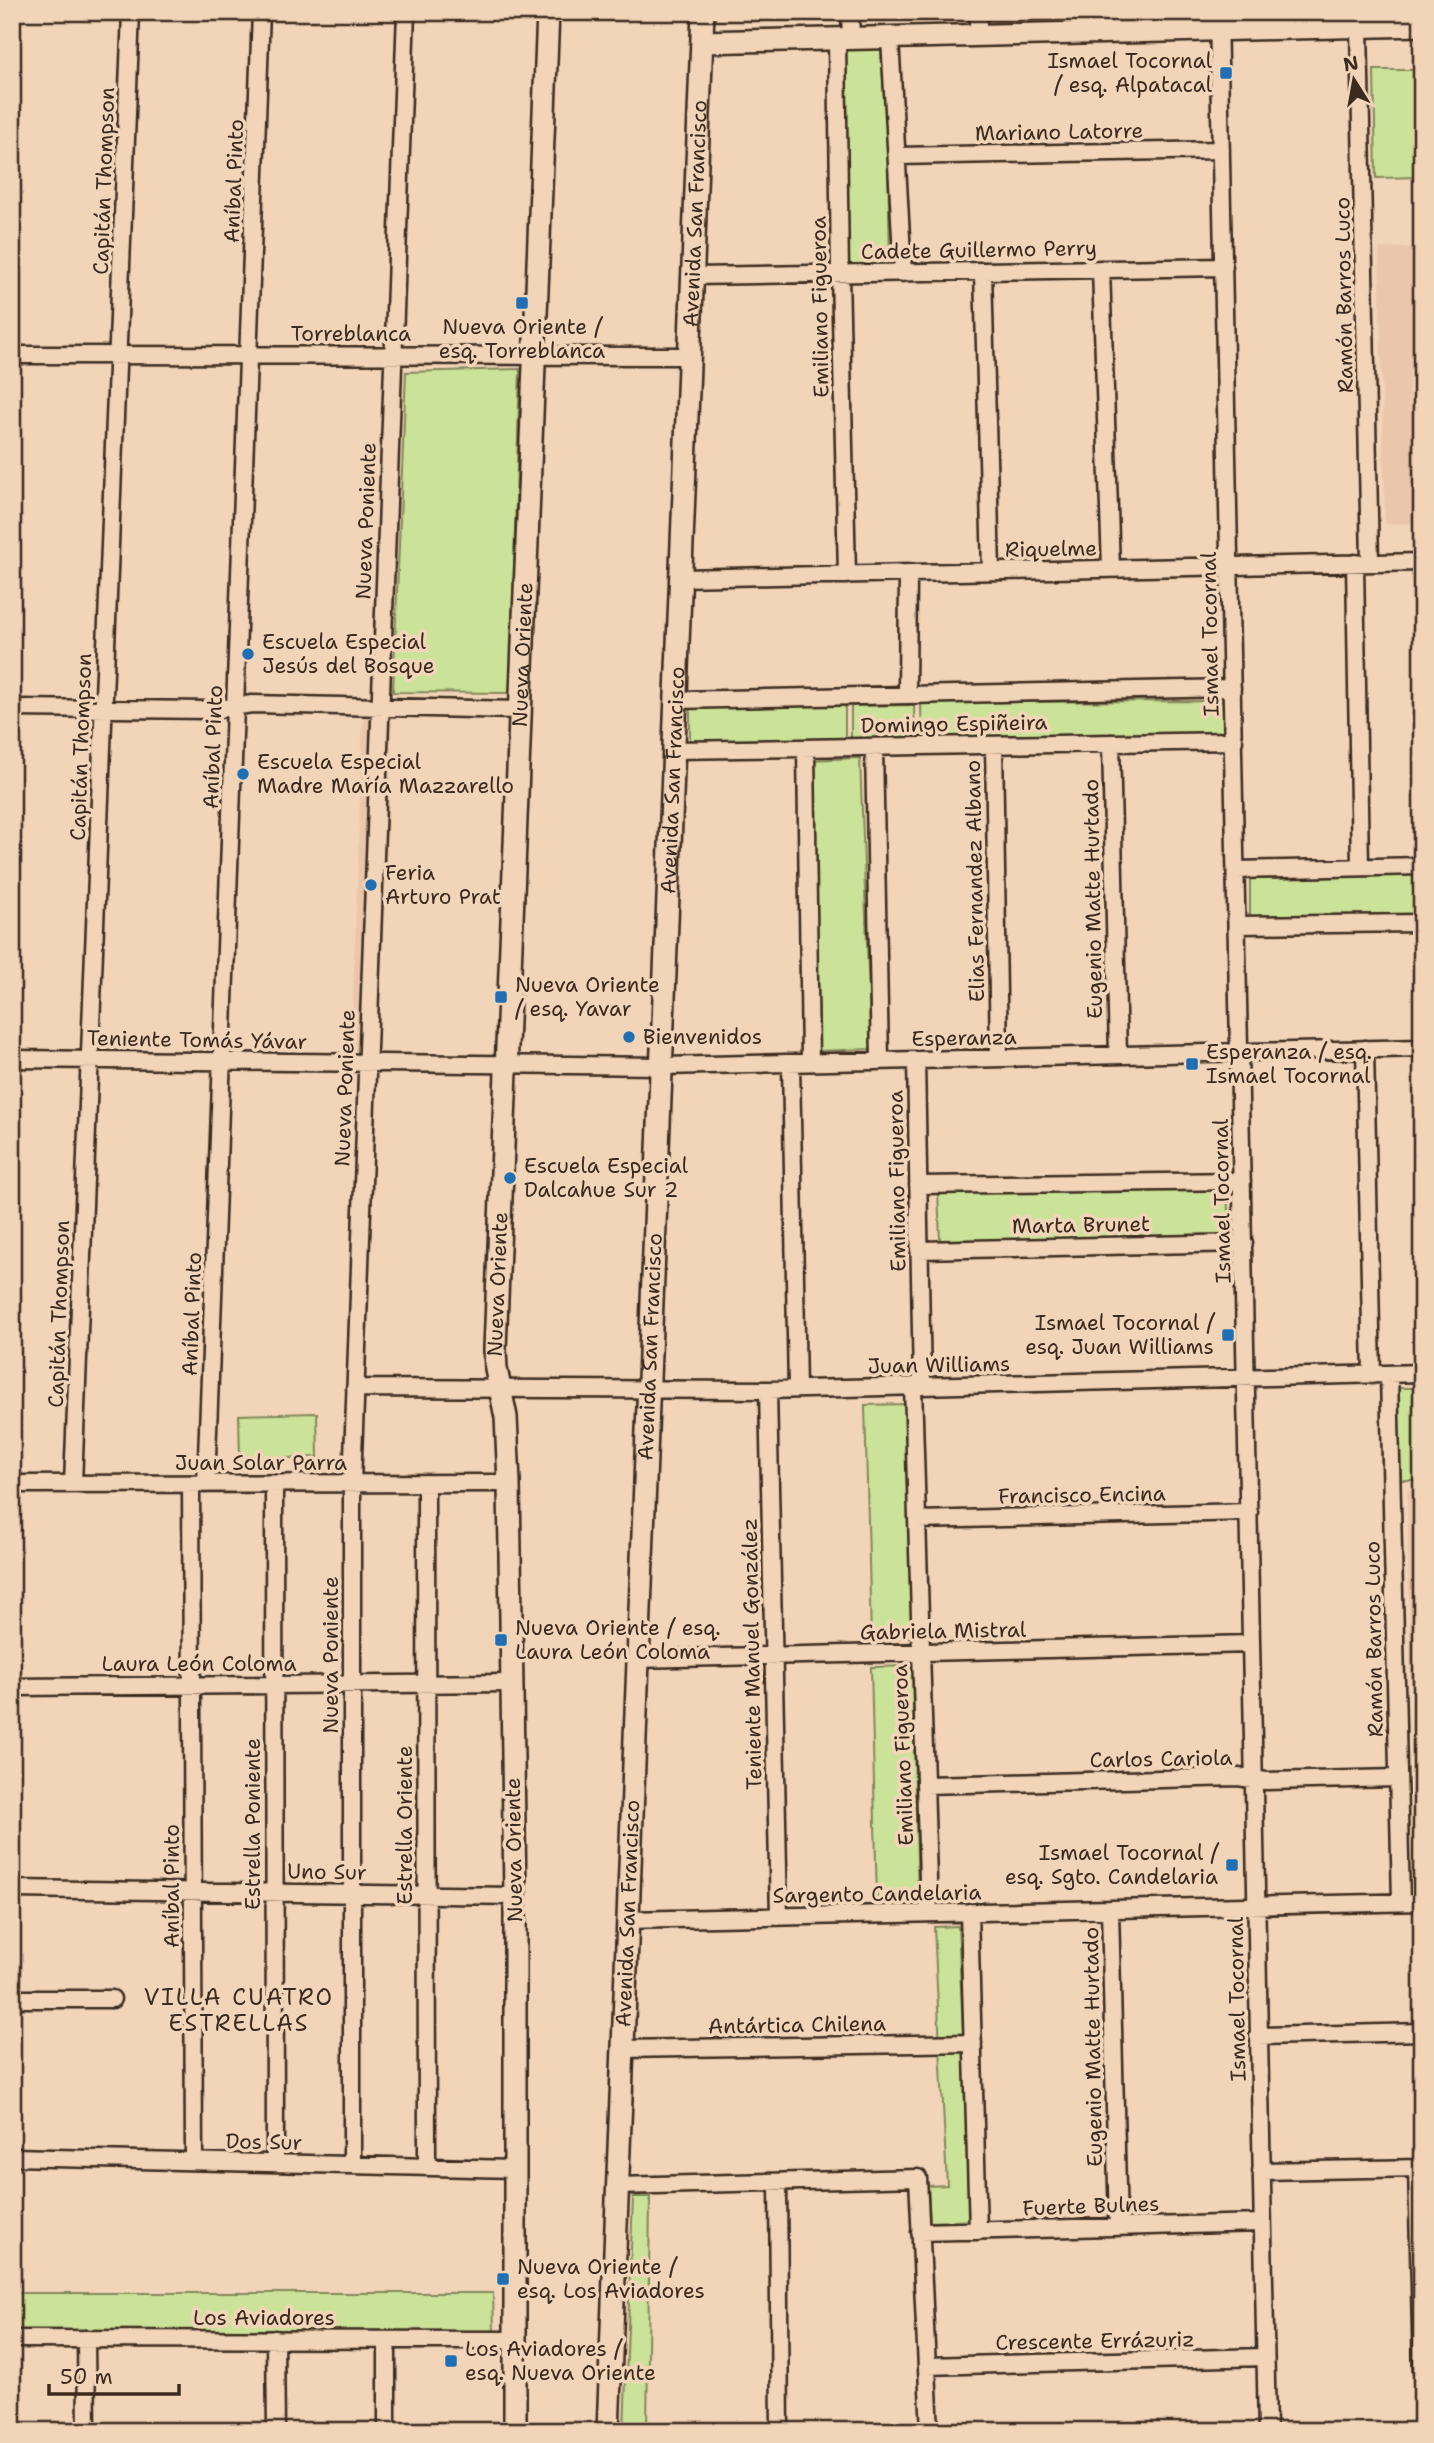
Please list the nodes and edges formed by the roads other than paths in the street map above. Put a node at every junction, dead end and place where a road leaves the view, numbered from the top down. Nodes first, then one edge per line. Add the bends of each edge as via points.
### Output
1 (131, 12) edge
2 (261, 12) edge
3 (405, 12) edge
4 (548, 12) edge
5 (703, 12) edge
6 (850, 12) edge
7 (978, 12) edge
8 (1219, 21) edge
9 (1094, 23) edge
10 (1422, 25) edge
11 (1359, 27) junction
12 (978, 36) junction
13 (890, 38) junction
14 (844, 39) junction
15 (702, 42) junction
16 (1222, 150) junction
17 (897, 156) junction
18 (1224, 267) junction
19 (1101, 269) junction
20 (983, 271) junction
21 (903, 272) junction
22 (840, 274) junction
23 (693, 276) junction
24 (12, 355) edge
25 (118, 355) junction
26 (249, 355) junction
27 (393, 355) junction
28 (536, 356) junction
29 (690, 356) junction
30 (1422, 562) edge
31 (1362, 563) junction
32 (1230, 566) junction
33 (1111, 569) junction
34 (991, 571) junction
35 (908, 573) junction
36 (847, 575) junction
37 (681, 578) junction
38 (1232, 688) junction
39 (907, 695) junction
40 (677, 700) junction
41 (236, 706) junction
42 (380, 707) junction
43 (12, 708) edge
44 (104, 709) junction
45 (521, 710) junction
46 (1234, 741) junction
47 (1111, 743) junction
48 (994, 745) junction
49 (874, 747) junction
50 (806, 748) junction
51 (675, 750) junction
52 (1422, 866) edge
53 (1360, 867) junction
54 (1236, 870) junction
55 (1422, 923) edge
56 (1237, 925) junction
57 (1422, 1048) edge
58 (1365, 1049) junction
59 (1240, 1052) junction
60 (1118, 1055) junction
61 (999, 1058) junction
62 (12, 1059) edge
63 (90, 1059) junction
64 (916, 1060) junction
65 (222, 1061) junction
66 (880, 1061) junction
67 (367, 1062) junction
68 (810, 1062) junction
69 (507, 1063) junction
70 (791, 1063) junction
71 (663, 1066) junction
72 (1242, 1181) junction
73 (918, 1185) junction
74 (1244, 1243) junction
75 (919, 1250) junction
76 (1422, 1373) edge
77 (1389, 1374) junction
78 (1372, 1375) junction
79 (1246, 1378) junction
80 (917, 1386) junction
81 (355, 1388) junction
82 (500, 1388) junction
83 (797, 1389) junction
84 (768, 1390) junction
85 (647, 1391) junction
86 (426, 1483) junction
87 (509, 1483) junction
88 (74, 1484) junction
89 (198, 1484) junction
90 (274, 1484) junction
91 (352, 1484) junction
92 (12, 1485) edge
93 (1248, 1512) junction
94 (917, 1520) junction
95 (1251, 1644) junction
96 (921, 1652) junction
97 (774, 1656) junction
98 (637, 1659) junction
99 (352, 1684) junction
100 (426, 1684) junction
101 (512, 1684) junction
102 (192, 1685) junction
103 (274, 1685) junction
104 (12, 1687) edge
105 (1398, 1778) junction
106 (1254, 1780) junction
107 (925, 1785) junction
108 (12, 1889) edge
109 (193, 1891) junction
110 (275, 1892) junction
111 (352, 1893) junction
112 (427, 1894) junction
113 (515, 1896) junction
114 (1401, 1902) junction
115 (1422, 1902) edge
116 (1256, 1906) junction
117 (1110, 1909) junction
118 (969, 1912) junction
119 (929, 1913) junction
120 (779, 1917) junction
121 (627, 1920) junction
122 (12, 1999) edge
123 (113, 1999) dead end
124 (1422, 2032) edge
125 (1258, 2036) junction
126 (973, 2043) junction
127 (622, 2049) junction
128 (12, 2157) edge
129 (194, 2161) junction
130 (275, 2163) junction
131 (352, 2165) junction
132 (427, 2167) junction
133 (1419, 2168) edge
134 (514, 2169) junction
135 (1261, 2171) junction
136 (778, 2182) junction
137 (617, 2186) junction
138 (1262, 2223) junction
139 (1118, 2227) junction
140 (978, 2231) junction
141 (920, 2232) junction
142 (12, 2339) edge
143 (86, 2339) junction
144 (275, 2339) junction
145 (387, 2340) junction
146 (515, 2340) junction
147 (1265, 2357) junction
148 (927, 2366) junction
149 (1422, 2371) edge
150 (87, 2431) edge
151 (276, 2431) edge
152 (387, 2431) edge
153 (515, 2431) edge
154 (608, 2431) edge
155 (780, 2431) edge
156 (930, 2431) edge
157 (1267, 2431) edge

1 - 25 street, Capitán Thompson
2 - 26 street, Aníbal Pinto
3 - 27 street, Nueva Poniente
4 - 28 main road, Nueva Oriente
5 - 15 main road, Avenida San Francisco
6 - 14 street, Emiliano Figueroa
7 - 12 street
8 - 9 main road
8 - 11 main road
8 - 16 street, Ismael Tocornal
9 - 12 main road
10 - 11 main road
11 - 31 street, Ramón Barros Luco
12 - 13 main road
13 - 14 main road
13 - 17 street
14 - 15 main road
14 - 22 street, Emiliano Figueroa
15 - 23 main road, Avenida San Francisco
16 - 17 street, Mariano Latorre
16 - 18 street, Ismael Tocornal
17 - 21 street
18 - 19 street, Cadete Guillermo Perry
18 - 32 street, Ismael Tocornal
19 - 20 street, Cadete Guillermo Perry
19 - 33 street
20 - 21 street, Cadete Guillermo Perry
20 - 34 street
21 - 22 street, Cadete Guillermo Perry
22 - 23 street, Cadete Guillermo Perry
22 - 36 street, Emiliano Figueroa
23 - 29 main road, Avenida San Francisco
24 - 25 street, Torreblanca
25 - 26 street, Torreblanca
25 - 44 street, Capitán Thompson
26 - 27 street, Torreblanca
26 - 41 street, Aníbal Pinto
27 - 28 street, Torreblanca
27 - 42 street, Nueva Poniente
28 - 29 street, Torreblanca
28 - 45 main road, Nueva Oriente
29 - 37 main road, Avenida San Francisco
30 - 31 street, Riquelme
31 - 32 street, Riquelme
31 - 53 street, Ramón Barros Luco
32 - 33 street, Riquelme
32 - 38 street, Ismael Tocornal
33 - 34 street, Riquelme
34 - 35 street, Riquelme
35 - 36 street, Riquelme
35 - 39 street
36 - 37 street, Riquelme
37 - 40 main road, Avenida San Francisco
38 - 39 street, Domingo Espiñeira
38 - 46 street, Ismael Tocornal
39 - 40 street, Domingo Espiñeira
40 - 51 main road, Avenida San Francisco
41 - 42 street
41 - 44 street
41 - 65 street, Aníbal Pinto
42 - 45 street
42 - 67 street, Nueva Poniente
43 - 44 street
44 - 63 street, Capitán Thompson
45 - 69 main road, Nueva Oriente
46 - 47 street, Domingo Espiñeira
46 - 54 street, Ismael Tocornal
47 - 48 street, Domingo Espiñeira
47 - 60 street, Eugenio Matte Hurtado
48 - 49 street, Domingo Espiñeira
48 - 61 street, Elias Fernandez Albano
49 - 50 street, Domingo Espiñeira
49 - 66 street, Emiliano Figueroa
50 - 51 street, Domingo Espiñeira
50 - 68 street
51 - 71 main road, Avenida San Francisco
52 - 53 street
53 - 54 street
54 - 56 street, Ismael Tocornal
55 - 56 street
56 - 59 street, Ismael Tocornal
57 - 58 street, Esperanza
58 - 59 street, Esperanza
58 - 78 street
59 - 60 street, Esperanza
59 - 72 street, Ismael Tocornal
60 - 61 street, Esperanza
61 - 64 street, Esperanza
62 - 63 street, Teniente Tomás Yávar
63 - 65 street, Teniente Tomás Yávar
63 - 88 street, Capitán Thompson
64 - 66 street, Esperanza
64 - 73 street, Emiliano Figueroa
65 - 67 street, Teniente Tomás Yávar
65 - 89 street, Aníbal Pinto
66 - 68 street, Esperanza
67 - 69 street, Teniente Tomás Yávar
67 - 81 street, Nueva Poniente
68 - 70 street, Esperanza
69 - 71 street, Esperanza
69 - 82 main road, Nueva Oriente via 495,1349
70 - 71 street, Esperanza
70 - 83 street
71 - 85 main road, Avenida San Francisco
72 - 73 street, Marta Brunet
72 - 74 street, Ismael Tocornal
73 - 75 street, Emiliano Figueroa
74 - 75 street, Marta Brunet
74 - 79 street, Ismael Tocornal
75 - 80 street, Emiliano Figueroa
76 - 77 street, Juan Williams
77 - 78 street, Juan Williams
77 - 105 street, Ramón Barros Luco
78 - 79 street, Juan Williams
79 - 80 street, Juan Williams
79 - 93 street, Ismael Tocornal
80 - 83 street, Juan Williams
80 - 94 street, Emiliano Figueroa
81 - 82 street, Juan Williams
81 - 91 street, Nueva Poniente
82 - 85 street, Juan Williams
82 - 87 main road, Nueva Oriente via 508,1435
83 - 84 street, Juan Williams
84 - 85 street, Juan Williams
84 - 97 street, Teniente Manuel González
85 - 98 main road, Avenida San Francisco
86 - 87 street, Juan Solar Parra
86 - 91 street, Juan Solar Parra
86 - 100 street, Estrella Oriente
87 - 101 main road, Nueva Oriente
88 - 89 street, Juan Solar Parra
88 - 92 street, Juan Solar Parra
89 - 90 street, Juan Solar Parra
89 - 102 street, Aníbal Pinto
90 - 91 street, Juan Solar Parra
90 - 103 street, Estrella Poniente
91 - 99 street, Nueva Poniente
93 - 94 street, Francisco Encina
93 - 95 street, Ismael Tocornal
94 - 96 street, Emiliano Figueroa
95 - 96 street, Gabriela Mistral
95 - 106 street, Ismael Tocornal
96 - 97 street, Gabriela Mistral
96 - 107 street, Emiliano Figueroa
97 - 98 street, Gabriela Mistral
97 - 120 street, Teniente Manuel González
98 - 121 main road, Avenida San Francisco
99 - 100 street, Laura León Coloma
99 - 103 street, Laura León Coloma
99 - 111 street, Nueva Poniente
100 - 101 street, Laura León Coloma
100 - 112 street, Estrella Oriente
101 - 113 main road, Nueva Oriente
102 - 103 street, Laura León Coloma
102 - 104 street, Laura León Coloma
102 - 109 street, Aníbal Pinto
103 - 110 street, Estrella Poniente
105 - 106 street, Carlos Cariola
105 - 114 street, Ramón Barros Luco
106 - 107 street, Carlos Cariola
106 - 116 street, Ismael Tocornal
107 - 119 street, Emiliano Figueroa
108 - 109 street, Uno Sur
109 - 110 street, Uno Sur
109 - 129 street, Aníbal Pinto
110 - 111 street, Uno Sur
110 - 130 street, Estrella Poniente
111 - 112 street, Uno Sur
111 - 131 street, Nueva Poniente
112 - 113 street, Uno Sur
112 - 132 street, Estrella Oriente
113 - 134 main road, Nueva Oriente
114 - 115 street, Sargento Candelaria
114 - 116 street, Sargento Candelaria
116 - 117 street, Sargento Candelaria
116 - 125 street, Ismael Tocornal
117 - 118 street, Sargento Candelaria
117 - 139 street, Eugenio Matte Hurtado
118 - 119 street, Sargento Candelaria
118 - 126 street
119 - 120 street, Sargento Candelaria
120 - 121 street, Sargento Candelaria
121 - 127 main road, Avenida San Francisco
122 - 123 street
124 - 125 street
125 - 135 street, Ismael Tocornal
126 - 127 street, Antártica Chilena
126 - 140 street
127 - 137 main road, Avenida San Francisco
128 - 129 street, Dos Sur
129 - 130 street, Dos Sur
130 - 131 street, Dos Sur
131 - 132 street, Dos Sur
132 - 134 street, Dos Sur
133 - 135 street
133 - 149 street
134 - 146 main road, Nueva Oriente
135 - 138 street, Ismael Tocornal
136 - 137 street
136 - 141 street via 918,2178
136 - 155 street
137 - 154 main road, Avenida San Francisco
138 - 139 street, Fuerte Bulnes
138 - 147 street, Ismael Tocornal
139 - 140 street, Fuerte Bulnes
140 - 141 street, Fuerte Bulnes
141 - 148 street
142 - 143 street, Los Aviadores
143 - 144 street, Los Aviadores
143 - 150 street
144 - 145 street, Los Aviadores
144 - 151 street
145 - 146 street, Los Aviadores
145 - 152 street
146 - 153 main road, Nueva Oriente
147 - 148 street, Crescente Errázuriz
147 - 157 street, Ismael Tocornal
148 - 156 street

